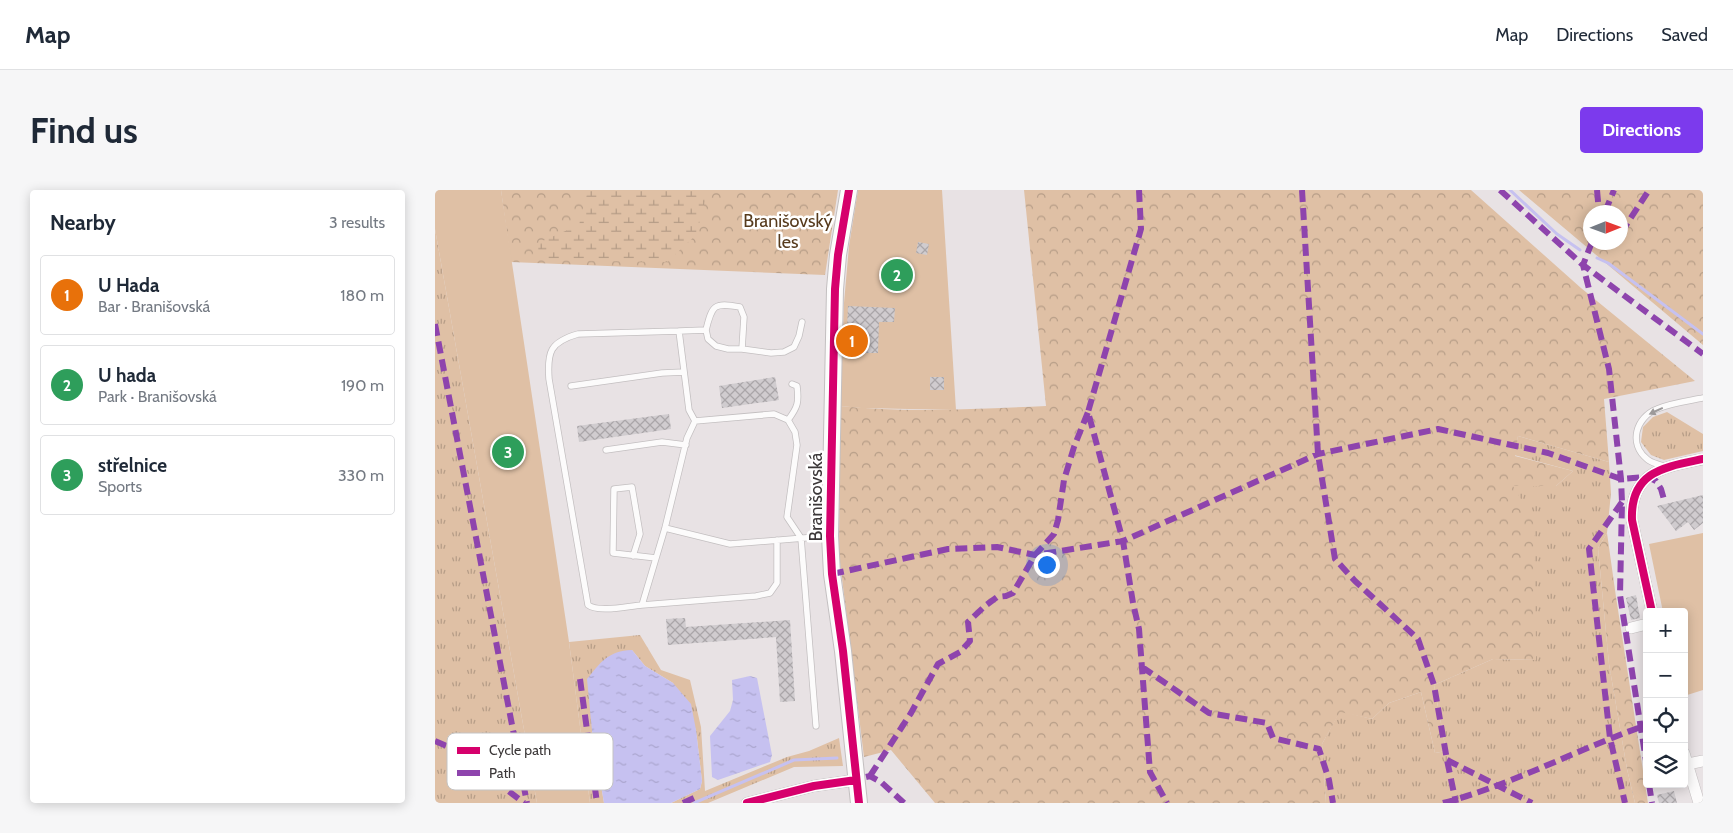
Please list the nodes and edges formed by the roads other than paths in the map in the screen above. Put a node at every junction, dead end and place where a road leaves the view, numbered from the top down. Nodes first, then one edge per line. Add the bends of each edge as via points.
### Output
1 (849, 190) edge
2 (802, 322) dead end
3 (705, 330) junction
4 (679, 331) junction
5 (742, 349) junction
6 (684, 372) junction
7 (792, 384) dead end
8 (571, 386) dead end
9 (1703, 398) edge
10 (788, 420) junction
11 (695, 421) junction
12 (686, 445) junction
13 (606, 450) dead end
14 (1703, 459) edge
15 (1665, 467) junction
16 (665, 528) junction
17 (830, 536) junction
18 (801, 538) junction
19 (777, 540) junction
20 (633, 556) junction
21 (656, 558) junction
22 (641, 605) junction
23 (1651, 608) edge
24 (1643, 625) edge
25 (1631, 628) dead end
26 (816, 726) dead end
27 (1703, 761) edge
28 (1688, 764) joint
29 (856, 780) junction
30 (784, 798) edge
31 (1696, 802) edge
32 (747, 803) edge
33 (859, 803) edge

1 - 17 street, Branišovská via 835,289
2 - 5 lane via 794,347 784,352
3 - 4 lane
3 - 5 lane via 708,339 716,346
3 - 5 lane via 715,306 740,307 743,316
4 - 6 lane
4 - 22 lane via 578,334 564,338 553,347 548,360 588,605 600,609
6 - 8 lane
6 - 11 lane via 689,410
7 - 10 lane via 797,386 799,398 797,409
9 -> 15 lane via 1655,409 1641,420 1636,431 1637,446 1647,460
10 - 11 lane via 774,414
10 - 18 lane via 795,432 797,445 787,517
11 - 12 lane
12 - 13 lane via 662,442
12 - 16 lane
14 - 15 street
15 - 23 street via 1647,477 1635,491 1631,507
16 - 19 lane via 729,544
16 - 21 lane
17 - 18 lane
17 - 29 street, Branišovská
18 - 19 lane
18 - 26 lane
19 - 22 lane via 777,583 770,593
20 - 20 lane via 613,553 614,489 632,487 640,534
20 - 21 lane
21 - 22 lane
24 - 25 street
27 - 28 street
28 - 31 street
29 - 30 street via 814,786
29 - 33 street, Branišovská
30 - 32 street

